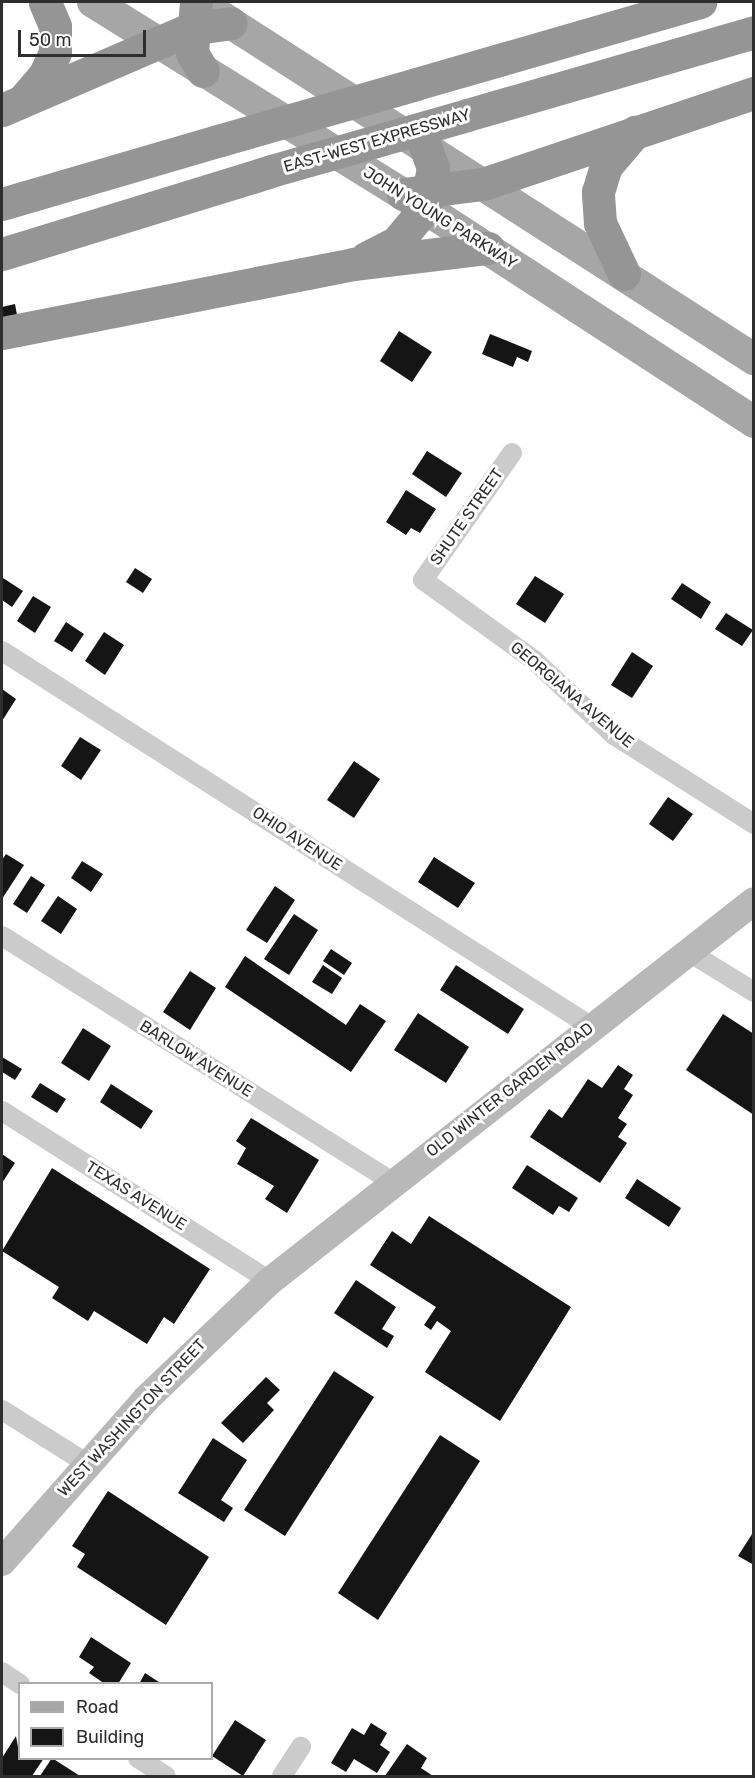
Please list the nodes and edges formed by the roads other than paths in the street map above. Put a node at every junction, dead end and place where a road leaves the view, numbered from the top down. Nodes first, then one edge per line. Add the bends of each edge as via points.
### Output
1 (45, 2) edge
2 (93, 2) edge
3 (700, 2) edge
4 (195, 11) edge
5 (231, 23) joint
6 (753, 32) edge
7 (160, 42) junction
8 (203, 71) junction
9 (753, 93) edge
10 (11, 106) edge
11 (635, 132) junction
12 (425, 146) junction
13 (483, 184) junction
14 (420, 197) junction
15 (2, 204) edge
16 (488, 248) junction
17 (2, 254) edge
18 (353, 264) junction
19 (624, 274) junction
20 (2, 333) edge
21 (753, 359) edge
22 (753, 422) edge
23 (512, 453) dead end
24 (423, 580) joint
25 (2, 651) edge
26 (753, 824) edge
27 (753, 901) edge
28 (2, 936) edge
29 (689, 952) junction
30 (753, 992) edge
31 (592, 1027) junction
32 (2, 1111) edge
33 (391, 1181) junction
34 (270, 1281) junction
35 (2, 1410) edge
36 (86, 1463) junction
37 (2, 1562) edge
38 (2, 1672) edge
39 (18, 1682) edge
40 (301, 1747) dead end
41 (141, 1760) edge
42 (285, 1775) edge
43 (166, 1776) edge

1 - 10 highway via 55,26 55,52 44,76
2 - 7 main road, JOHN YOUNG PARKWAY
3 - 15 highway, bridge
4 - 5 highway
4 - 7 highway
4 - 8 highway via 192,52
5 - 12 main road
6 - 17 highway, EAST-WEST EXPRESSWAY, bridge via 271,171
7 - 8 main road, JOHN YOUNG PARKWAY
7 - 10 highway
8 - 14 main road, JOHN YOUNG PARKWAY
9 - 11 highway
11 - 13 highway
11 - 19 highway via 606,166 598,192 600,223
12 - 13 main road
12 - 14 highway via 433,168
13 - 14 highway
13 - 19 main road
14 - 16 main road, JOHN YOUNG PARKWAY
14 - 18 highway via 396,243
16 - 18 highway
16 - 22 main road, JOHN YOUNG PARKWAY
18 - 20 highway
19 - 21 main road
23 - 24 street, SHUTE STREET
24 - 26 street, GEORGIANA AVENUE via 534,660 614,735
25 - 31 street, OHIO AVENUE
27 - 29 main road, OLD WINTER GARDEN ROAD
28 - 33 street, BARLOW AVENUE
29 - 30 street
29 - 31 main road, OLD WINTER GARDEN ROAD
31 - 33 main road, OLD WINTER GARDEN ROAD
32 - 34 street, TEXAS AVENUE
33 - 34 main road, OLD WINTER GARDEN ROAD
34 - 36 main road, WEST WASHINGTON STREET via 201,1343
35 - 36 street
36 - 37 main road, WEST WASHINGTON STREET
38 - 39 street
40 - 42 street
41 - 43 street

